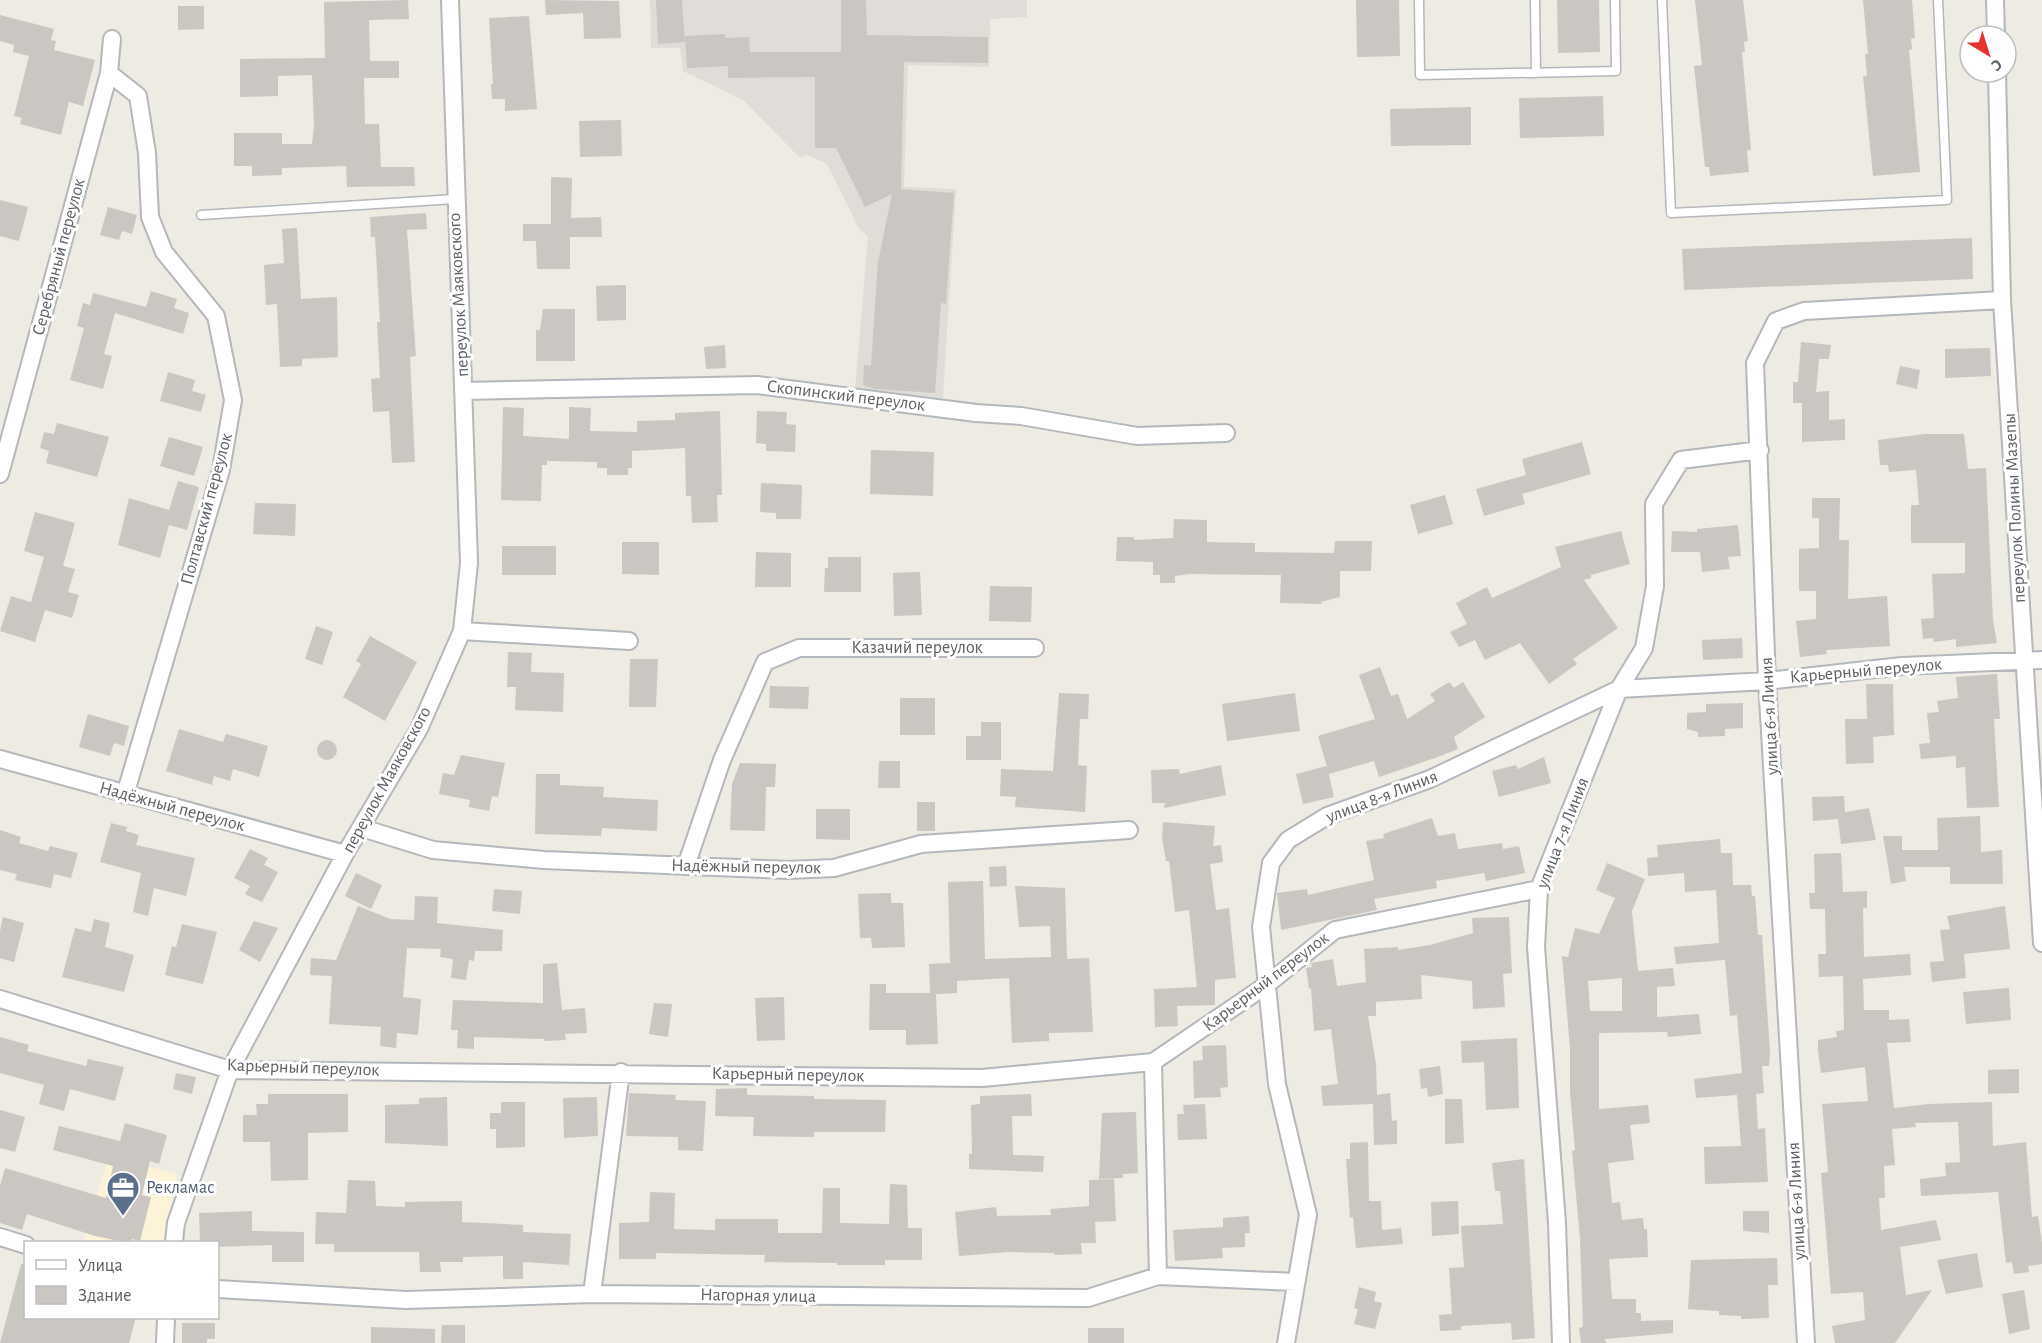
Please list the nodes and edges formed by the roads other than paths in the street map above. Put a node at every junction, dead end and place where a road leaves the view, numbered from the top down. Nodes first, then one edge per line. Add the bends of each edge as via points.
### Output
1 (450, 0) edge
2 (1419, 0) edge
3 (1535, 0) edge
4 (1615, 0) edge
5 (1662, 0) edge
6 (1938, 0) edge
7 (1995, 0) edge
8 (1996, 24) edge
9 (112, 39) dead end
10 (109, 73) junction
11 (1536, 73) junction
12 (1996, 84) edge
13 (455, 199) junction
14 (201, 214) dead end
15 (2002, 300) junction
16 (464, 391) junction
17 (1226, 433) dead end
18 (1760, 450) junction
19 (0, 474) edge
20 (462, 631) junction
21 (629, 641) dead end
22 (1035, 648) dead end
23 (2024, 660) junction
24 (2042, 660) edge
25 (1767, 681) junction
26 (1619, 689) junction
27 (0, 759) edge
28 (125, 795) junction
29 (362, 828) junction
30 (1130, 830) dead end
31 (345, 854) junction
32 (686, 866) junction
33 (1539, 889) junction
34 (2042, 943) edge
35 (1265, 986) junction
36 (0, 999) edge
37 (1153, 1062) junction
38 (230, 1070) junction
39 (621, 1072) junction
40 (0, 1238) edge
41 (174, 1241) edge
42 (24, 1244) edge
43 (1158, 1276) junction
44 (1296, 1282) junction
45 (219, 1289) edge
46 (592, 1294) junction
47 (166, 1319) edge
48 (165, 1343) edge
49 (1286, 1343) edge
50 (1561, 1343) edge
51 (1806, 1343) edge

1 - 13 street, переулок Маяковского
2 - 11 lane via 1420,75
3 - 11 lane
4 - 11 lane via 1616,71
5 - 6 lane via 1671,213 1947,200
7 - 8 street
9 - 10 street, Серебряный переулок
10 - 19 street, Серебряный переулок
10 - 28 street, Полтавский переулок via 138,96 147,153 150,217 164,252 216,316 233,400 221,470
12 - 15 street, переулок Полины Мазепы
13 - 14 lane
13 - 16 street, переулок Маяковского
15 - 18 street, улица 6-я Линия via 1804,311 1776,321 1755,363
15 - 23 street, переулок Полины Мазепы
16 - 17 street, Скопинский переулок via 757,385 1021,416 1137,436
16 - 20 street, переулок Маяковского via 469,563
18 - 25 street, улица 6-я Линия
18 - 26 street, улица 7-я Линия via 1681,460 1654,504 1655,586 1644,648
20 - 21 street
20 - 29 street, переулок Маяковского via 419,729
22 - 32 street, Казачий переулок via 799,648 765,662 722,760
23 - 24 street, Карьерный переулок
23 - 25 street, Карьерный переулок via 1902,666
23 - 34 street, переулок Полины Мазепы
25 - 26 street, Карьерный переулок
25 - 51 street, улица 6-я Линия
26 - 33 street, улица 7-я Линия
26 - 35 street, улица 8-я Линия via 1431,779 1327,816 1288,840 1271,863 1261,927
27 - 28 street, Надёжный переулок
28 - 31 street, Надёжный переулок
29 - 31 street, переулок Маяковского
29 - 32 street, Надёжный переулок via 433,850
30 - 32 street, Надёжный переулок via 921,844 834,868
31 - 38 street, переулок Маяковского
33 - 35 street, Карьерный переулок via 1335,930
33 - 50 street, улица 7-я Линия via 1536,947 1557,1223
35 - 37 street, Карьерный переулок
35 - 44 street, улица 8-я Линия via 1277,1084 1308,1215
36 - 38 street, Карьерный переулок
37 - 39 street, Карьерный переулок via 982,1078
37 - 43 street
38 - 39 street, Карьерный переулок
38 - 41 street, переулок Маяковского via 176,1223
39 - 46 street
40 - 42 street
43 - 44 street, Нагорная улица
43 - 46 street, Нагорная улица via 1088,1298
44 - 49 street, улица 8-я Линия
45 - 46 street, Нагорная улица via 406,1300
47 - 48 street

